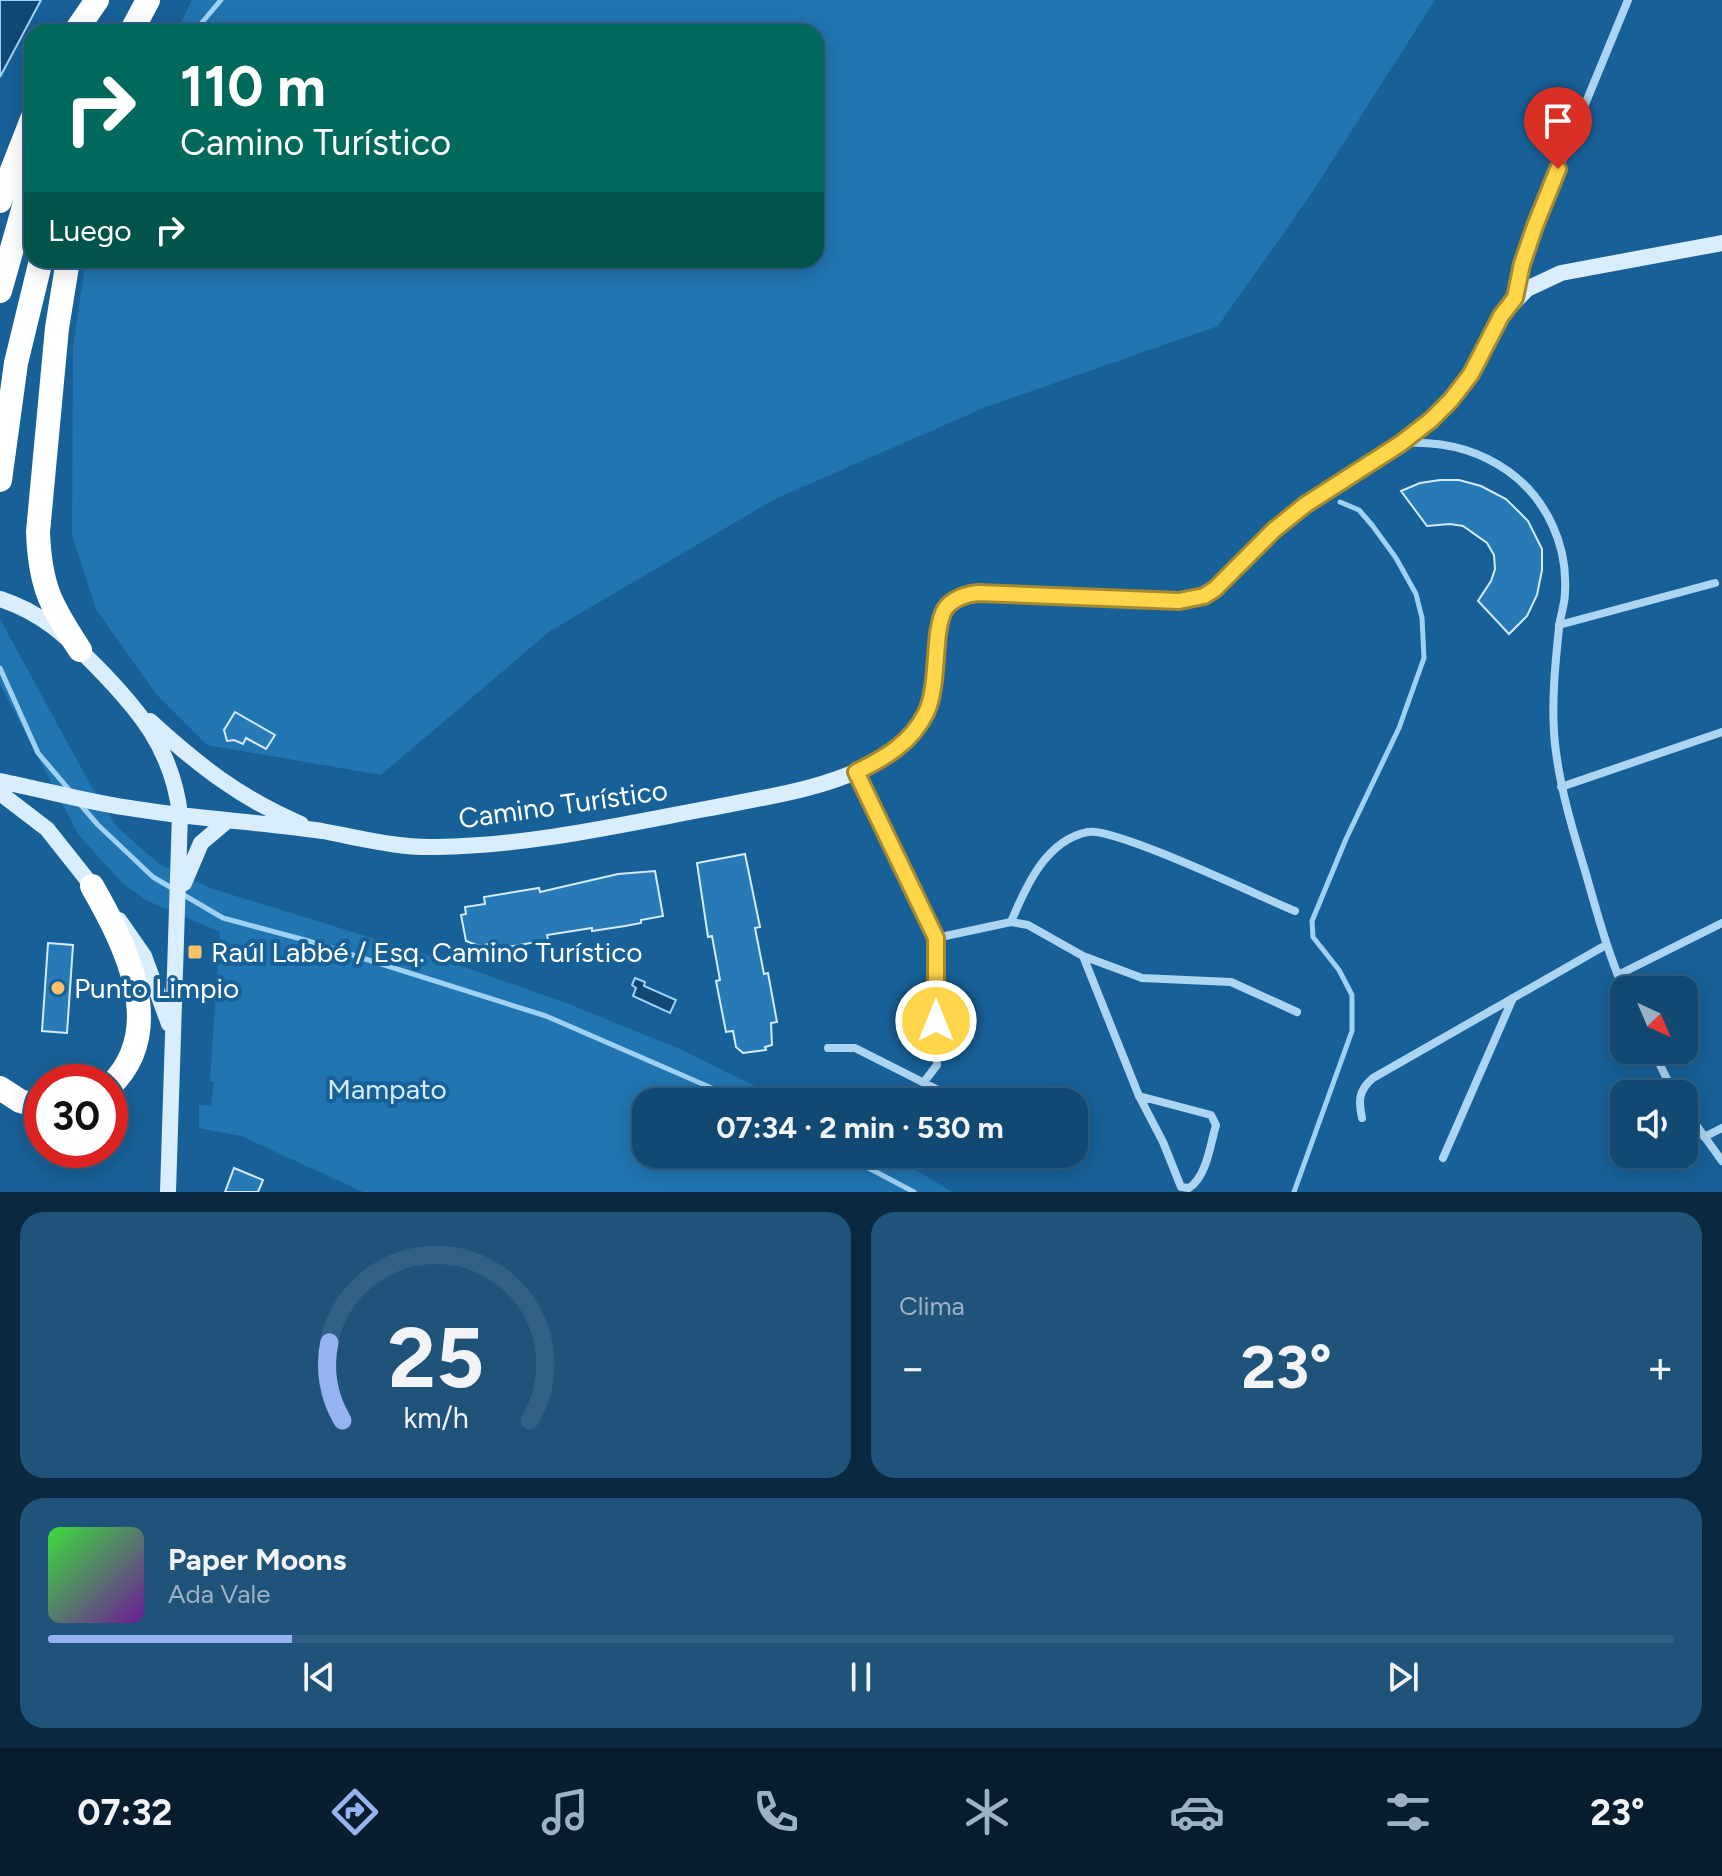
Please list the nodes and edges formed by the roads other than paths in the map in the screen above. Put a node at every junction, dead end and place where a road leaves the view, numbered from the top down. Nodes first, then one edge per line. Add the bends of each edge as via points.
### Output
1 (97, 0) edge
2 (109, 0) edge
3 (148, 0) edge
4 (156, 0) edge
5 (1628, 0) edge
6 (80, 24) edge
7 (97, 24) edge
8 (135, 24) edge
9 (147, 24) edge
10 (24, 140) edge
11 (0, 201) edge
12 (24, 206) edge
13 (1722, 243) edge
14 (39, 268) edge
15 (67, 268) edge
16 (0, 291) edge
17 (1515, 298) junction
18 (1431, 420) junction
19 (1434, 443) junction
20 (1400, 444) junction
21 (0, 480) edge
22 (1715, 583) dead end
23 (5, 601) edge
24 (1559, 625) junction
25 (80, 650) junction
26 (136, 707) junction
27 (1722, 732) edge
28 (856, 772) junction
29 (5, 786) edge
30 (1561, 787) junction
31 (180, 814) junction
32 (227, 821) junction
33 (322, 831) junction
34 (184, 858) junction
35 (92, 886) junction
36 (1295, 911) dead end
37 (1011, 922) junction
38 (1722, 923) edge
39 (936, 938) junction
40 (1606, 945) junction
41 (1083, 956) junction
42 (1618, 975) joint
43 (1514, 998) junction
44 (1297, 1012) dead end
45 (173, 1033) junction
46 (828, 1048) dead end
47 (127, 1064) edge
48 (924, 1082) junction
49 (0, 1088) edge
50 (935, 1088) edge
51 (1139, 1096) junction
52 (24, 1102) edge
53 (1362, 1118) dead end
54 (1698, 1128) edge
55 (1722, 1128) edge
56 (1704, 1137) junction
57 (1443, 1158) dead end
58 (1722, 1161) edge
59 (168, 1192) edge

1 - 6 highway
2 - 7 highway
3 - 8 highway
4 - 9 highway
5 - 17 street, Camino Turístico via 1535,226
10 - 11 highway
12 - 16 highway
13 - 17 main road via 1561,273
14 - 21 highway via 16,363
15 - 25 highway via 42,474 39,544 46,592
17 - 18 main road, Camino Turístico via 1471,374
18 - 19 street
18 - 20 main road, Camino Turístico
19 - 20 street
19 - 24 street via 1485,457 1513,474 1536,498 1554,526 1564,558 1566,592
20 - 28 main road, Camino Turístico via 1305,505 1204,596 1179,601 978,593 953,601 941,621 934,688 924,716 904,743
22 - 24 street
23 - 25 main road via 49,622
24 - 30 street via 1555,740
25 - 26 main road
26 - 31 main road via 167,765
26 - 33 main road via 221,782
27 - 30 street
28 - 33 main road, Camino Turístico via 744,801 520,842 416,847
28 - 39 street
29 - 31 main road, Camino Turístico
29 - 35 main road
30 - 40 street
31 - 32 main road, Camino Turístico
31 - 34 main road
32 - 33 main road, Camino Turístico
32 - 34 main road
34 - 45 main road
35 - 45 main road via 144,956
35 - 47 highway via 127,956 138,1001 138,1032
36 - 37 street via 1155,851 1090,831 1047,856
37 - 39 street
37 - 41 street via 1028,925
38 - 42 street
39 - 48 street via 937,1065
40 - 42 street
40 - 43 street
41 - 44 street via 1142,978 1231,982
41 - 51 street
43 - 53 street via 1373,1078 1362,1087
43 - 57 street
45 - 59 main road
46 - 48 street via 855,1048
48 - 50 street
49 - 52 highway
51 - 51 street via 1175,1178 1189,1188 1197,1183 1205,1162 1216,1125 1211,1115
54 - 56 street
55 - 56 street
56 - 58 street

